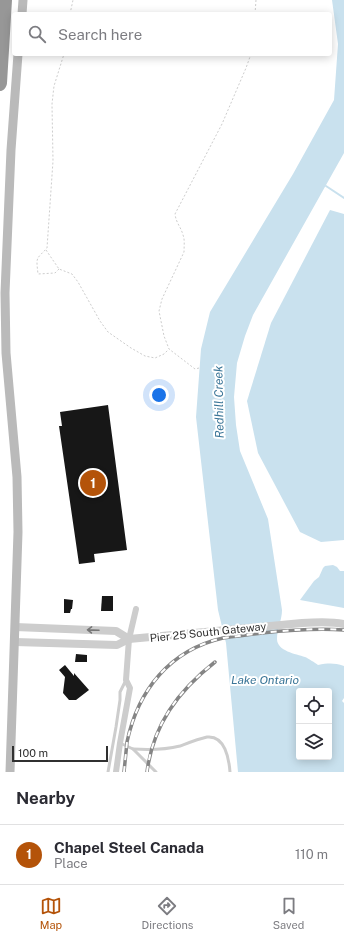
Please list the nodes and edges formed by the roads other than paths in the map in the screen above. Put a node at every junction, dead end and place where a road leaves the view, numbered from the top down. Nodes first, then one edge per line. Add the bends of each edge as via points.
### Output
1 (6, 0) edge
2 (23, 0) edge
3 (22, 12) edge
4 (18, 56) edge
5 (0, 85) edge
6 (136, 609) dead end
7 (344, 624) edge
8 (15, 627) junction
9 (129, 639) junction
10 (15, 642) junction
11 (126, 680) junction
12 (120, 743) junction
13 (133, 749) junction
14 (10, 772) edge
15 (108, 772) edge
16 (116, 772) edge
17 (156, 772) edge
18 (230, 772) edge

1 - 5 highway
2 - 3 main road
4 - 8 main road via 5,293 6,353 18,499
6 - 9 street
7 - 9 street, Pier 25 South Gateway via 313,622
9 -> 8 street, Pier 25 South Gateway via 116,631
8 - 10 main road
9 - 10 street, Pier 25 South Gateway via 117,646
9 - 11 street
10 - 14 main road
11 - 12 street via 130,688
11 - 15 lane via 120,692
12 - 13 lane
12 - 16 street
13 - 17 lane
13 - 18 lane via 156,750 208,737 217,739 228,757

